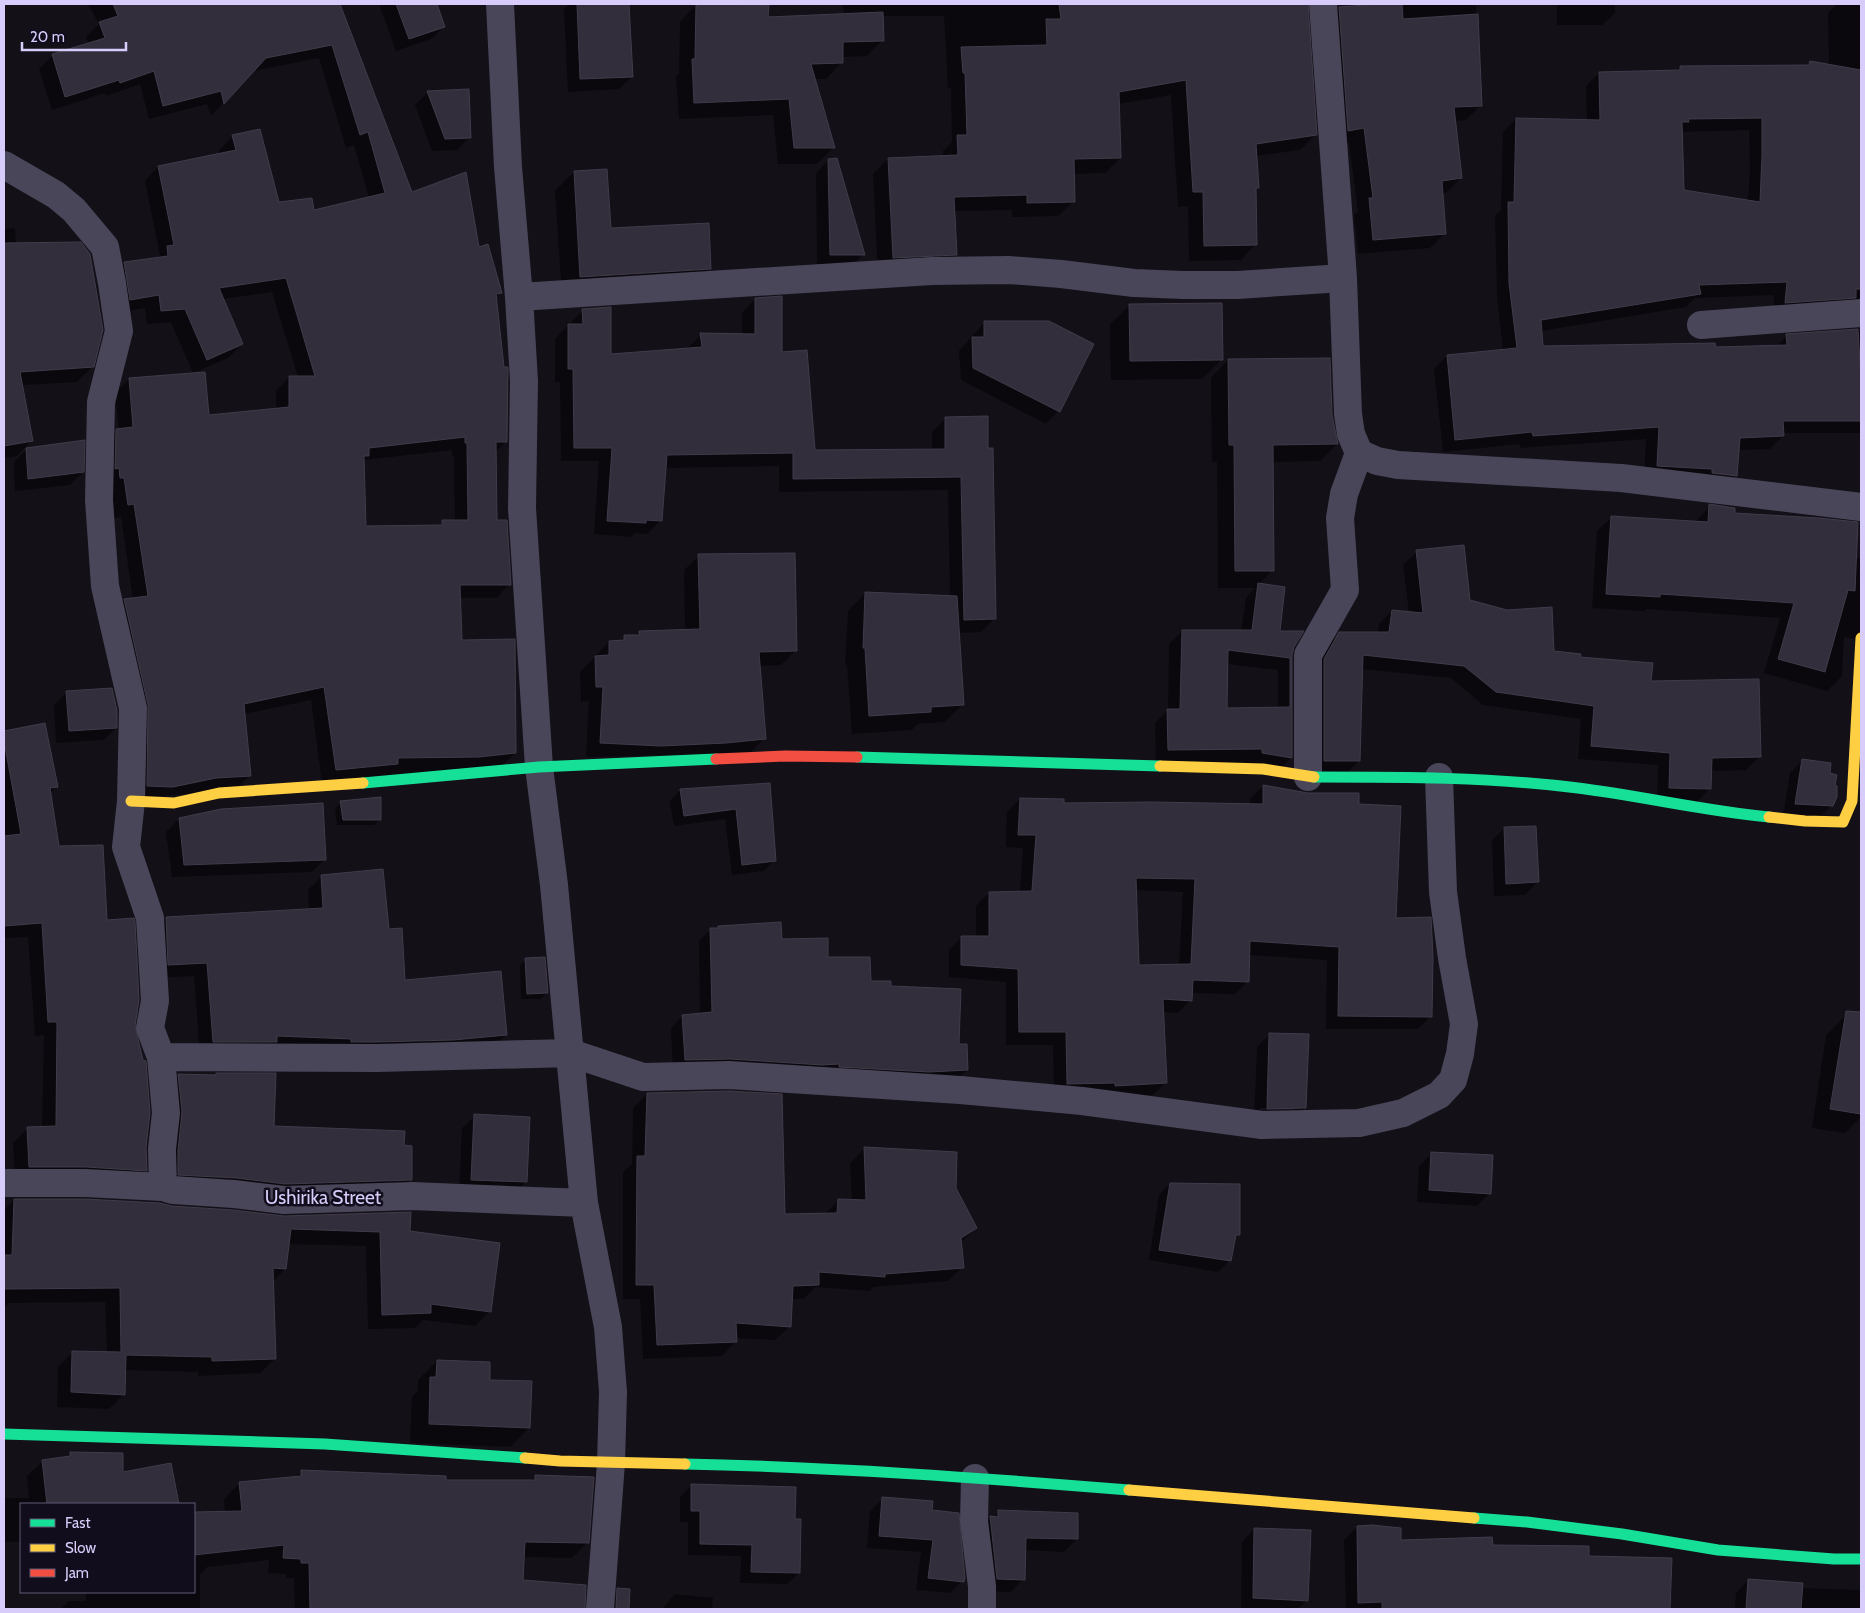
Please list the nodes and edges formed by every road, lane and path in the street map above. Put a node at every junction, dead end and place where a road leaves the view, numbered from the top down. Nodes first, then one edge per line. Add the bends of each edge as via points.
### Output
1 (500, 4) edge
2 (1323, 4) edge
3 (4, 165) edge
4 (1343, 278) junction
5 (519, 298) junction
6 (1861, 313) edge
7 (1701, 325) dead end
8 (1359, 453) junction
9 (1861, 507) edge
10 (1861, 638) edge
11 (539, 767) junction
12 (1308, 777) junction
13 (1439, 778) junction
14 (132, 802) junction
15 (571, 1053) junction
16 (161, 1057) junction
17 (4, 1183) edge
18 (163, 1187) junction
19 (584, 1203) junction
20 (4, 1434) edge
21 (611, 1463) junction
22 (975, 1478) junction
23 (1861, 1559) edge
24 (600, 1609) edge
25 (982, 1609) edge

1 - 5 street via 508,167
2 - 4 street
3 - 14 street via 56,195 74,210 105,247 119,331 101,402 99,500 105,586 133,708
4 - 5 street via 1238,286 1134,283 1009,270 932,271
4 - 8 street via 1348,414 1351,434
5 - 11 street via 524,381 522,508
6 - 7 street
8 - 9 street via 1398,465 1621,478
8 - 12 street via 1344,494 1340,518 1345,590 1308,655
10 - 13 street via 1852,801 1843,822 1725,813 1578,788
11 - 12 street via 785,756 1262,769
11 - 14 street via 325,787 219,793 174,803
11 - 15 street
12 - 13 street
13 - 15 street via 1443,892 1464,1024 1453,1080 1439,1095 1403,1112 1359,1123 1262,1125 1082,1100 960,1090 729,1075 642,1077
14 - 16 street via 126,846 150,918 155,1001 150,1028
15 - 16 street via 377,1058
15 - 19 street
16 - 18 street via 166,1112 162,1149
17 - 18 street, Ushirika Street
18 - 19 street, Ushirika Street via 284,1200 412,1196
19 - 21 street via 608,1327 613,1392
20 - 21 street via 325,1444
21 - 22 street via 753,1465
21 - 24 street
22 - 23 street via 1527,1522 1718,1550
22 - 25 street via 974,1521

